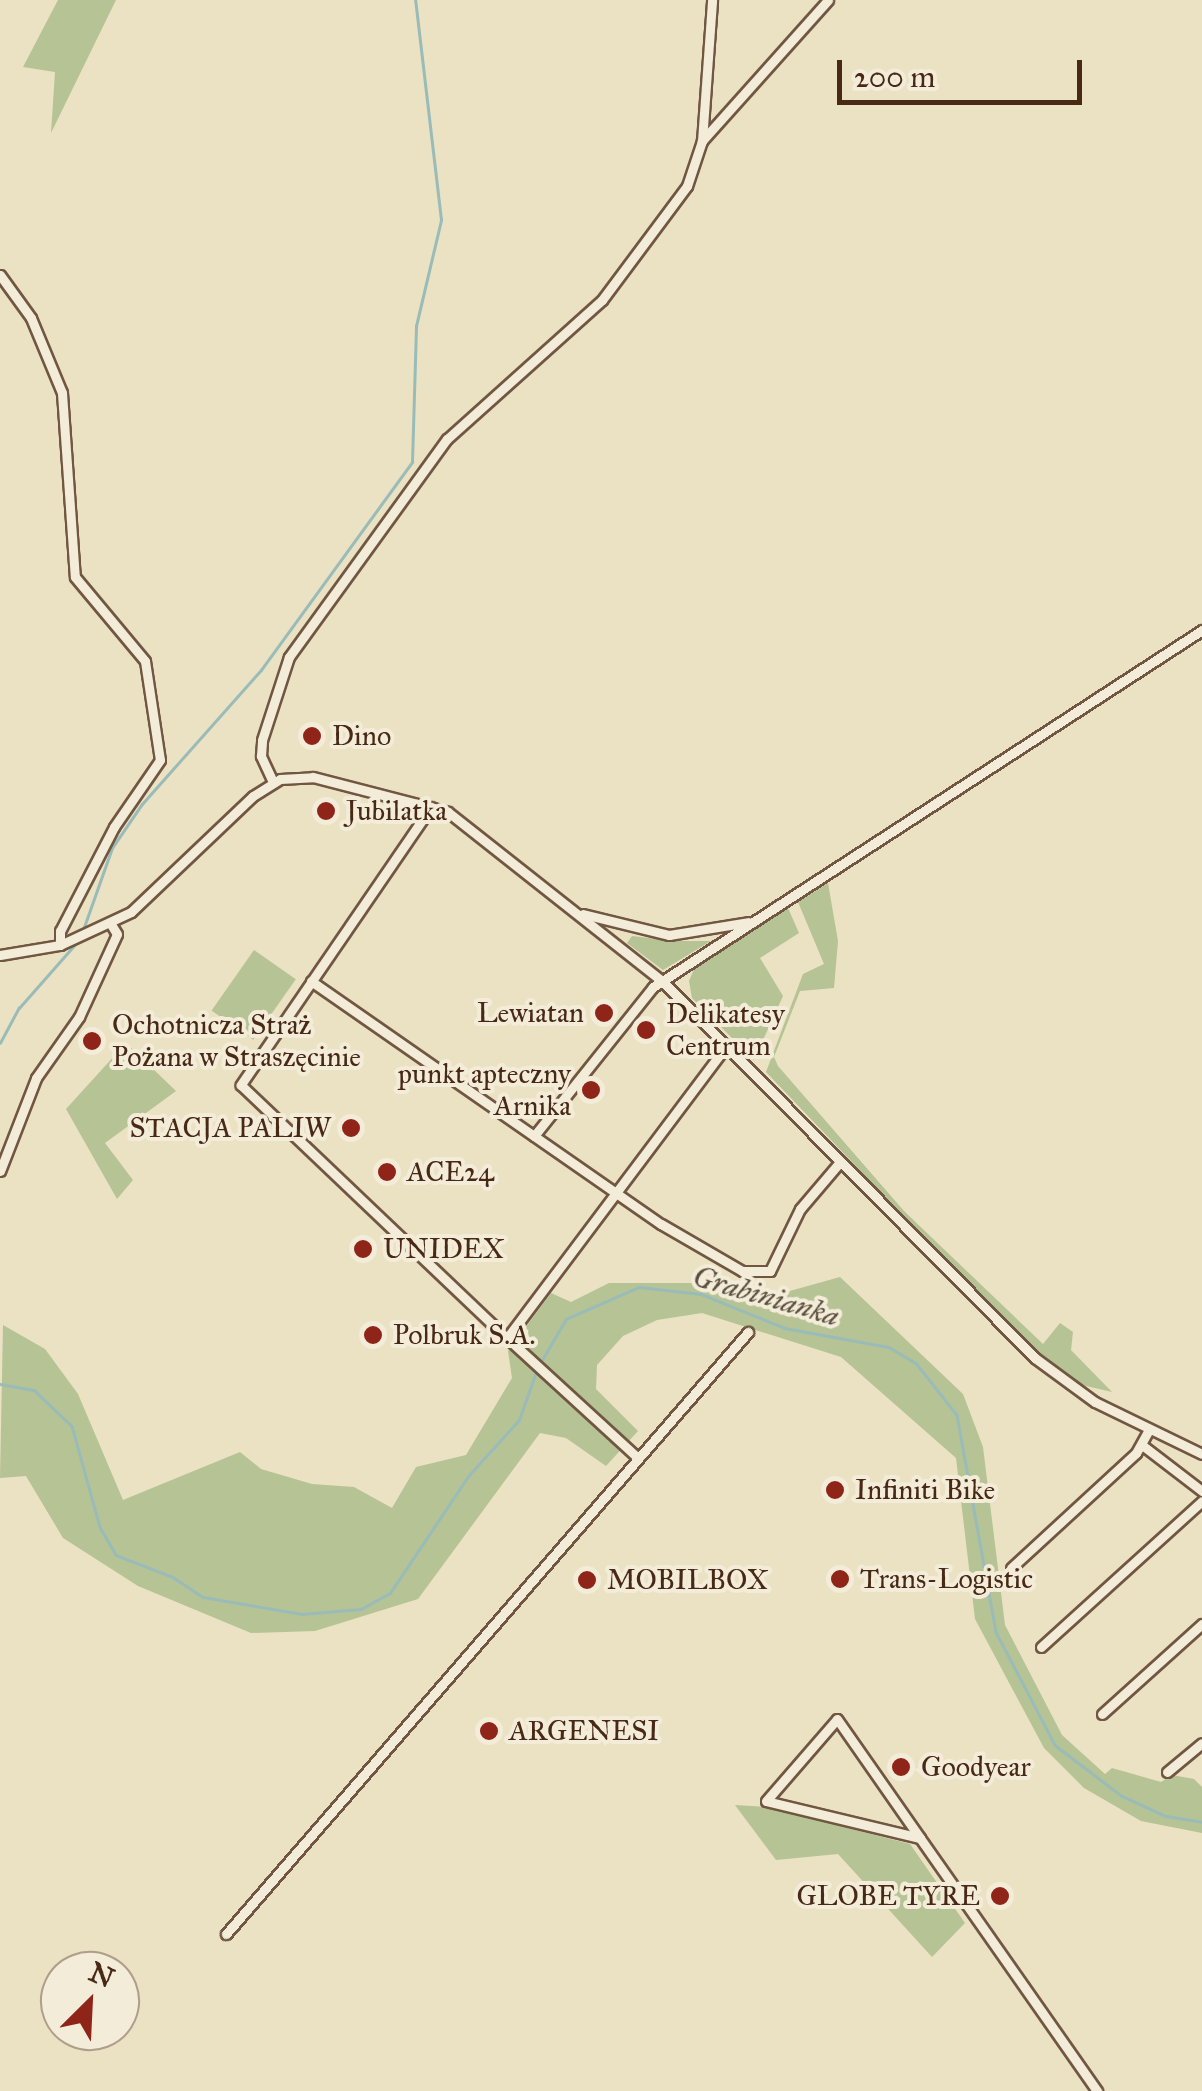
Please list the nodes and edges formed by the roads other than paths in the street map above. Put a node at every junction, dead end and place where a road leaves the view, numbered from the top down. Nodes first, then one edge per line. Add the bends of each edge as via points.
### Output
1 (712, 0) edge
2 (828, 0) edge
3 (702, 141) junction
4 (0, 274) edge
5 (1202, 630) edge
6 (273, 782) junction
7 (431, 806) junction
8 (577, 912) junction
9 (755, 920) junction
10 (108, 923) junction
11 (64, 943) junction
12 (0, 954) edge
13 (311, 981) junction
14 (663, 982) junction
15 (726, 1046) junction
16 (534, 1136) junction
17 (840, 1162) junction
18 (0, 1172) edge
19 (616, 1192) junction
20 (748, 1332) dead end
21 (507, 1338) junction
22 (1149, 1430) junction
23 (1142, 1445) junction
24 (1202, 1457) edge
25 (638, 1458) junction
26 (1202, 1492) edge
27 (1202, 1502) edge
28 (1011, 1568) dead end
29 (1202, 1624) edge
30 (1041, 1647) dead end
31 (1102, 1714) dead end
32 (1202, 1743) edge
33 (1167, 1772) dead end
34 (920, 1838) junction
35 (226, 1934) dead end
36 (1097, 2091) edge

1 - 3 street
2 - 3 street
3 - 6 street via 687,186 634,265 448,439 290,656 262,740 260,756
4 - 11 street via 31,318 62,393 75,577 145,661 160,760 114,827 60,931
5 - 9 street
6 - 7 street via 313,777
6 - 10 street via 154,895
7 - 8 street via 466,824
7 - 13 street
8 - 9 street via 669,936
8 - 14 street
9 - 14 street
10 - 11 street
10 - 18 street via 116,934 103,964 79,1017 36,1078
11 - 12 street
13 - 16 street
13 - 21 street via 242,1078 242,1091
14 - 15 street
14 - 16 street
15 - 17 street
15 - 19 street
16 - 19 street
17 - 19 street via 800,1209 764,1275 714,1258
17 - 22 street via 1035,1358 1095,1402
19 - 21 street
20 - 25 street
21 - 25 street
22 - 23 street
22 - 24 street
23 - 26 street
23 - 28 street
25 - 35 street
27 - 30 street
29 - 31 street
32 - 33 street
34 - 34 street via 813,1815 766,1801 837,1719
34 - 36 street

